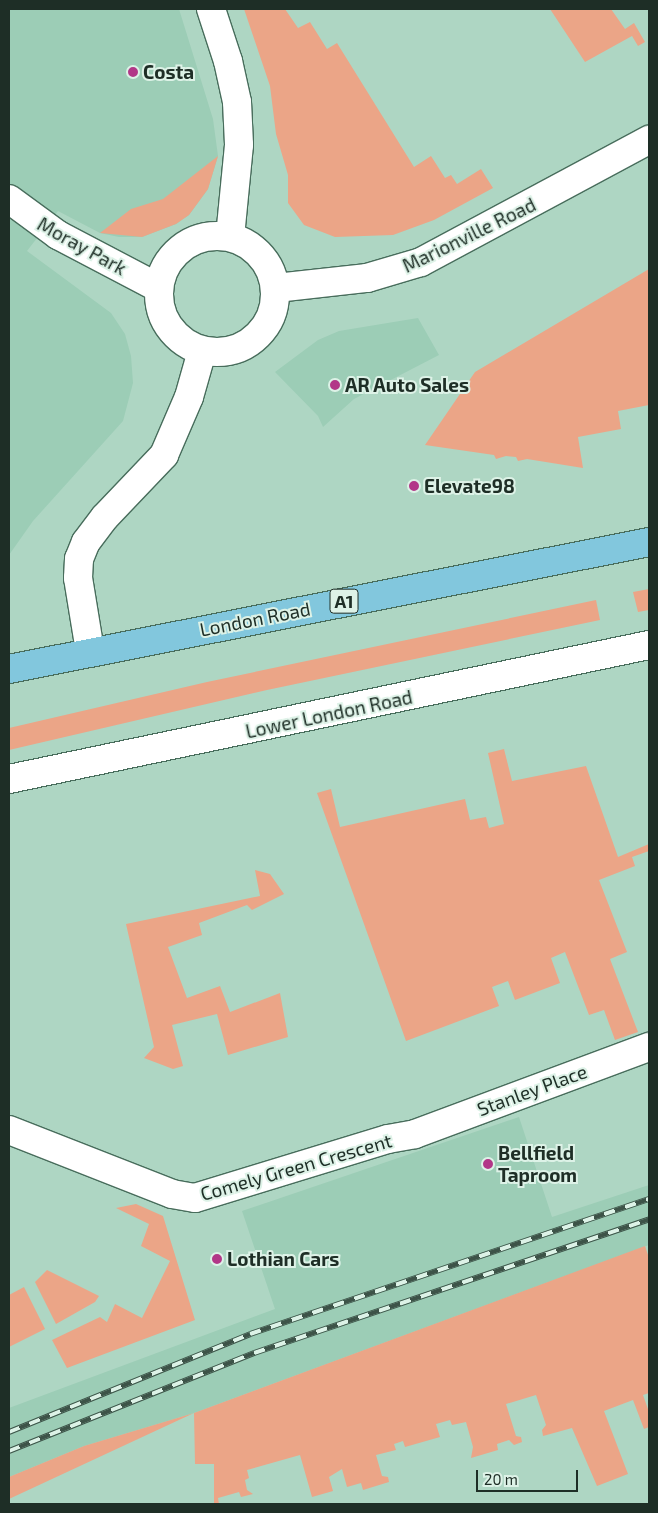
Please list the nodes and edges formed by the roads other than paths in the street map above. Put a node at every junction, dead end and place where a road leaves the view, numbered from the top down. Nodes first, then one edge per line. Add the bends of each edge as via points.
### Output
1 (211, 9) edge
2 (649, 140) edge
3 (9, 199) edge
4 (230, 236) junction
5 (159, 288) junction
6 (276, 288) junction
7 (202, 351) junction
8 (649, 542) edge
9 (90, 651) junction
10 (646, 653) edge
11 (9, 669) edge
12 (9, 779) edge
13 (649, 1047) edge
14 (9, 1130) edge
15 (415, 1134) joint

1 - 4 street via 237,102 239,145
2 - 6 street, Marionville Road via 421,262 367,278
3 - 5 street, Moray Park via 58,235
4 - 5 street via 210,236 191,241 175,252 164,269
4 - 6 street via 247,243 262,255
5 - 7 street via 160,308 166,322 175,335
6 - 7 street via 274,310 263,331 246,345 224,352
7 - 9 street via 189,397 164,455 105,517 86,542 79,559 78,578
8 - 9 main road, London Road / A1
9 - 11 main road, London Road / A1
10 - 12 street, Lower London Road
13 - 15 street, Stanley Place
14 - 15 street, Comely Green Crescent via 172,1194 195,1198 388,1139

